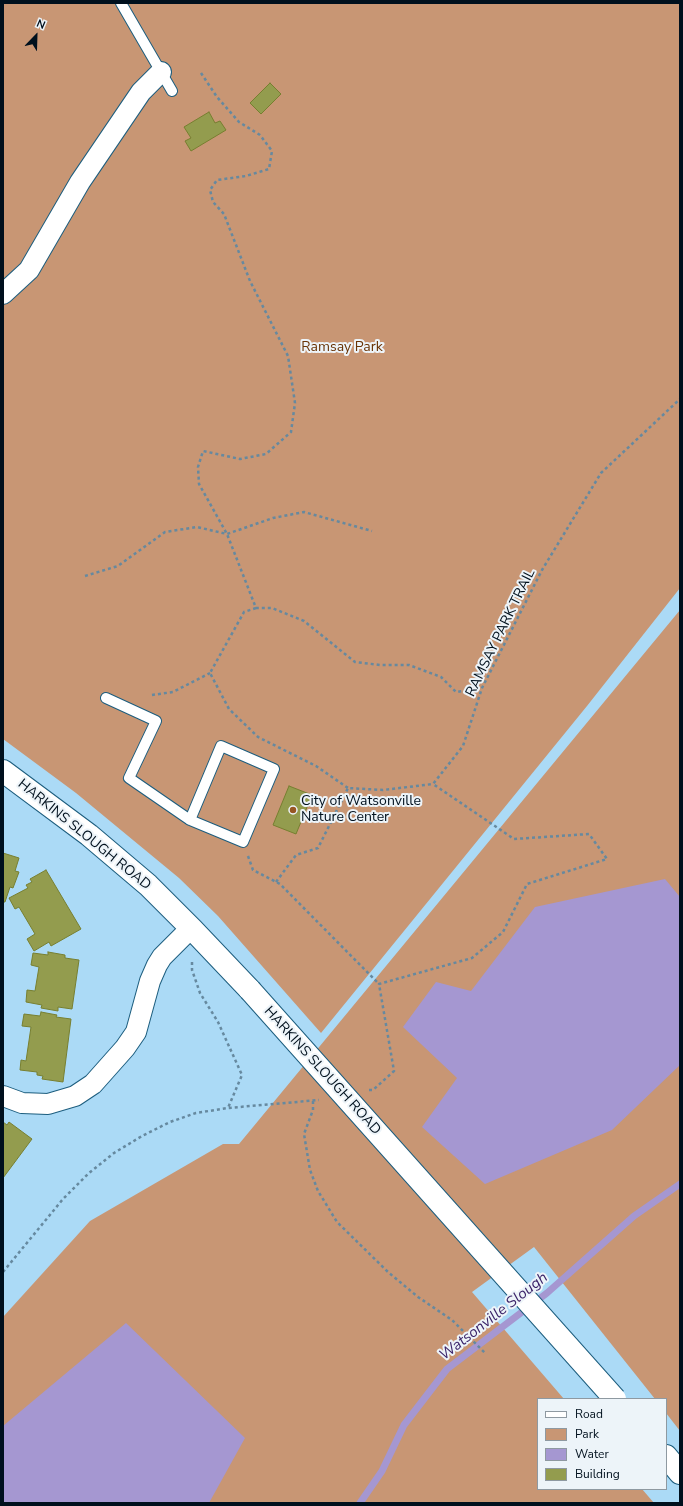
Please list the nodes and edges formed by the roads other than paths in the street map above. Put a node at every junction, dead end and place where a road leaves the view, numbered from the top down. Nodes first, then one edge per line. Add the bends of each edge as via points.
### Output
1 (121, 3) edge
2 (161, 72) junction
3 (172, 91) dead end
4 (3, 294) edge
5 (106, 698) dead end
6 (3, 771) edge
7 (190, 820) junction
8 (192, 929) junction
9 (3, 1096) edge
10 (614, 1398) edge
11 (667, 1457) edge
12 (680, 1473) edge

1 - 2 lane
2 - 3 lane
2 - 4 street via 141,92 84,176 29,270
5 - 7 lane via 156,721 129,778
6 - 8 main road, HARKINS SLOUGH ROAD via 89,835 148,886
7 - 7 lane via 221,746 274,769 242,842
8 - 9 street via 162,957 150,981 136,1032 93,1084 75,1096 48,1104 22,1103
8 - 10 main road, HARKINS SLOUGH ROAD, bridge via 250,990
11 - 12 main road

